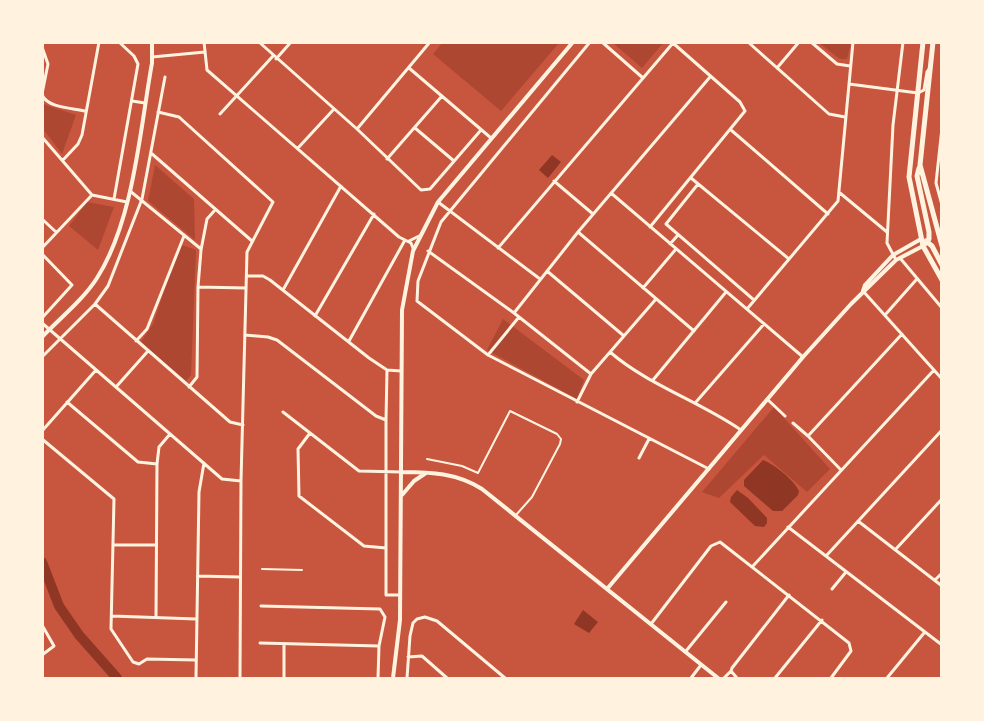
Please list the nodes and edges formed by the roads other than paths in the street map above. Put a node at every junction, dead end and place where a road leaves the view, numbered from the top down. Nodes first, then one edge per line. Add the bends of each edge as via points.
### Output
1 (99, 42) edge
2 (119, 42) edge
3 (152, 42) edge
4 (204, 42) edge
5 (259, 42) edge
6 (290, 42) edge
7 (430, 42) edge
8 (573, 42) edge
9 (590, 42) edge
10 (602, 42) edge
11 (748, 42) edge
12 (799, 42) edge
13 (811, 42) edge
14 (853, 42) edge
15 (903, 42) edge
16 (923, 42) edge
17 (933, 42) edge
18 (672, 43) edge
19 (42, 47) edge
20 (205, 52) junction
21 (152, 57) junction
22 (275, 57) junction
23 (850, 66) junction
24 (409, 68) junction
25 (778, 68) junction
26 (930, 68) junction
27 (165, 77) dead end
28 (710, 77) junction
29 (643, 78) junction
30 (849, 84) junction
31 (898, 90) junction
32 (918, 93) junction
33 (42, 94) edge
34 (237, 96) junction
35 (442, 96) junction
36 (132, 101) junction
37 (145, 103) junction
38 (334, 109) junction
39 (85, 111) junction
40 (158, 112) junction
41 (220, 114) dead end
42 (846, 117) junction
43 (357, 128) junction
44 (415, 128) junction
45 (942, 128) edge
46 (480, 130) junction
47 (731, 130) junction
48 (42, 137) edge
49 (491, 138) junction
50 (298, 148) junction
51 (150, 153) junction
52 (388, 159) junction
53 (63, 160) junction
54 (454, 161) junction
55 (920, 165) junction
56 (691, 178) junction
57 (554, 181) junction
58 (698, 184) junction
59 (341, 186) junction
60 (130, 191) junction
61 (610, 193) junction
62 (840, 193) junction
63 (92, 196) junction
64 (114, 199) junction
65 (142, 199) junction
66 (127, 202) junction
67 (438, 202) junction
68 (942, 206) edge
69 (215, 210) junction
70 (449, 211) junction
71 (374, 214) junction
72 (593, 214) junction
73 (828, 214) junction
74 (42, 219) edge
75 (650, 227) junction
76 (56, 232) junction
77 (578, 232) junction
78 (887, 232) junction
79 (678, 234) junction
80 (184, 236) junction
81 (419, 236) junction
82 (921, 239) junction
83 (407, 240) junction
84 (252, 241) junction
85 (928, 242) junction
86 (670, 244) junction
87 (923, 246) junction
88 (942, 246) edge
89 (42, 248) edge
90 (498, 248) junction
91 (676, 249) junction
92 (201, 250) junction
93 (413, 251) junction
94 (428, 251) junction
95 (42, 254) edge
96 (893, 255) junction
97 (789, 259) junction
98 (898, 259) junction
99 (942, 265) edge
100 (547, 271) junction
101 (247, 276) junction
102 (540, 280) junction
103 (916, 280) junction
104 (942, 280) edge
105 (198, 287) junction
106 (246, 288) junction
107 (643, 288) junction
108 (283, 290) junction
109 (864, 291) junction
110 (726, 292) junction
111 (656, 299) junction
112 (754, 300) junction
113 (94, 304) junction
114 (942, 308) edge
115 (747, 309) junction
116 (514, 313) junction
117 (885, 315) junction
118 (315, 316) junction
119 (519, 317) junction
120 (42, 318) edge
121 (42, 323) edge
122 (764, 324) junction
123 (50, 329) junction
124 (694, 331) junction
125 (902, 334) junction
126 (244, 335) junction
127 (624, 336) junction
128 (42, 337) edge
129 (60, 338) junction
130 (136, 341) junction
131 (349, 341) junction
132 (148, 351) junction
133 (610, 352) junction
134 (488, 355) junction
135 (803, 357) junction
136 (42, 358) edge
137 (96, 370) junction
138 (386, 370) junction
139 (934, 370) junction
140 (401, 371) junction
141 (591, 374) junction
142 (942, 379) edge
143 (653, 380) junction
144 (189, 386) junction
145 (116, 387) junction
146 (767, 399) junction
147 (67, 402) junction
148 (577, 402) junction
149 (696, 402) junction
150 (284, 412) dead end
151 (785, 416) dead end
152 (386, 420) junction
153 (793, 423) dead end
154 (243, 425) junction
155 (741, 430) junction
156 (942, 430) edge
157 (42, 431) edge
158 (310, 433) junction
159 (170, 434) junction
160 (808, 436) junction
161 (649, 439) junction
162 (42, 440) edge
163 (639, 458) dead end
164 (427, 459) dead end
165 (204, 463) junction
166 (157, 464) junction
167 (709, 469) junction
168 (841, 470) junction
169 (402, 472) junction
170 (428, 472) junction
171 (387, 473) junction
172 (241, 481) junction
173 (402, 495) junction
174 (942, 499) edge
175 (516, 515) junction
176 (858, 521) junction
177 (788, 527) junction
178 (155, 544) junction
179 (114, 545) junction
180 (386, 548) junction
181 (895, 550) junction
182 (826, 556) junction
183 (752, 566) junction
184 (262, 570) dead end
185 (302, 570) dead end
186 (846, 572) junction
187 (942, 573) edge
188 (198, 576) junction
189 (240, 577) junction
190 (934, 580) junction
191 (942, 586) edge
192 (607, 589) junction
193 (832, 589) dead end
194 (400, 595) junction
195 (789, 595) junction
196 (726, 602) dead end
197 (261, 606) dead end
198 (112, 616) junction
199 (156, 617) junction
200 (196, 619) junction
201 (822, 620) junction
202 (651, 624) junction
203 (42, 625) edge
204 (924, 633) junction
205 (260, 643) dead end
206 (284, 644) junction
207 (942, 645) edge
208 (379, 646) junction
209 (686, 651) junction
210 (42, 655) edge
211 (408, 657) junction
212 (196, 660) junction
213 (702, 664) junction
214 (732, 670) junction
215 (196, 678) edge
216 (240, 678) edge
217 (284, 678) edge
218 (378, 678) edge
219 (394, 678) edge
220 (408, 678) edge
221 (447, 678) edge
222 (505, 678) edge
223 (691, 678) edge
224 (718, 678) edge
225 (724, 678) edge
226 (737, 678) edge
227 (775, 678) edge
228 (831, 678) edge
229 (888, 678) edge

1 - 39 street
2 - 36 street via 138,64
3 - 21 street
4 - 20 street
5 - 22 street
6 - 22 street
7 - 24 street
8 - 49 street
9 - 70 street
10 - 29 street
11 - 25 street
12 - 25 street
13 - 23 street via 837,64
14 - 23 street
15 - 31 street
16 - 32 main road
17 - 26 main road
18 - 28 street
18 - 29 street
19 - 33 street via 48,64
20 - 21 street
20 - 34 street via 206,69
21 - 37 street
22 - 34 street
22 - 38 street
23 - 30 street
24 - 35 street
24 - 43 street
25 - 42 street via 829,114
26 - 32 street via 924,90
26 - 55 main road
27 - 40 street
28 - 47 street via 745,108
28 - 61 street
29 - 57 street
30 - 31 street
30 - 42 street
31 - 32 street
31 - 78 street
32 - 82 main road via 909,177
33 - 39 street via 52,104
34 - 41 street
34 - 50 street
35 - 44 street
35 - 46 street
36 - 37 street
36 - 64 street
37 - 60 street
38 - 43 street
38 - 50 street
39 - 53 street via 78,144
40 - 51 street
40 - 84 street via 178,117 272,200 272,207
42 - 62 street
43 - 52 street
44 - 52 street
44 - 54 street
45 - 68 street via 936,183
46 - 49 street
46 - 54 street
47 - 56 street
47 - 73 street
48 - 53 street
49 - 67 street
50 - 59 street
51 - 65 street
51 - 69 street
52 - 54 street via 419,188 429,190
53 - 63 street
55 - 85 main road via 917,176 929,229
55 - 88 main road
56 - 58 street
56 - 75 street
57 - 72 street
57 - 90 street
58 - 79 street via 666,223
58 - 97 street
59 - 71 street
59 - 108 street
60 - 65 street
60 - 66 street
61 - 72 street
61 - 75 street
62 - 73 street
62 - 78 street
63 - 64 street
63 - 76 street
64 - 66 street
65 - 80 street
65 - 113 street via 108,286
66 - 123 street via 97,278
67 - 70 street
67 - 81 street
69 - 84 street
69 - 92 street via 207,219
70 - 90 street
70 - 94 street
71 - 83 street
71 - 118 street
72 - 77 street
73 - 97 street
74 - 76 street
75 - 86 street
76 - 89 street
77 - 100 street
77 - 107 street
78 - 96 street via 888,247
79 - 86 street
79 - 112 street
80 - 92 street
80 - 130 street via 147,330
81 - 83 street via 413,241
81 - 93 street
82 - 85 main road
82 - 87 main road
82 - 96 street
83 - 93 street
83 - 131 street
84 - 101 street via 247,252
85 - 87 main road
85 - 99 main road
86 - 91 street
87 - 98 street
87 - 104 main road
90 - 102 street
91 - 107 street
91 - 110 street
92 - 105 street
93 - 140 street via 402,310
94 - 116 street
94 - 134 street via 418,281 418,301
95 - 120 street via 72,285
96 - 98 street
96 - 109 street via 865,285
97 - 112 street
98 - 103 street
98 - 109 street
100 - 102 street
100 - 127 street
101 - 106 street
101 - 108 street via 263,276
102 - 116 street
103 - 114 street
103 - 117 street
105 - 106 street
105 - 144 street via 196,377
106 - 126 street
107 - 111 street
108 - 118 street
109 - 117 street
109 - 135 street
110 - 115 street
110 - 124 street
111 - 124 street
111 - 127 street
112 - 115 street
113 - 129 street
113 - 130 street
115 - 122 street
116 - 119 street
117 - 125 street
118 - 131 street
119 - 134 street
119 - 141 street
121 - 123 street
122 - 135 street
122 - 149 street
123 - 128 street
123 - 129 street
124 - 143 street
125 - 139 street
125 - 160 street
126 - 152 street via 277,340 376,416
126 - 154 street
127 - 133 street
129 - 136 street
129 - 137 street
130 - 132 street
131 - 138 street
132 - 144 street
132 - 145 street
133 - 141 street
133 - 143 street via 629,368
134 - 148 street
135 - 146 street
137 - 145 street
137 - 147 street
138 - 140 street
138 - 152 street
139 - 142 street
139 - 168 street
140 - 169 street
141 - 148 street
143 - 149 street
144 - 154 street via 230,422
145 - 159 street
146 - 151 street
146 - 155 street
147 - 157 street
147 - 166 street via 138,462
148 - 161 street
149 - 155 street
150 - 158 street
152 - 171 street
153 - 160 street
154 - 172 street
155 - 167 street
156 - 176 street
158 - 171 street via 359,470
158 - 180 street via 298,448 299,496 364,546
159 - 165 street
159 - 166 street via 159,447
160 - 168 street
161 - 163 street
161 - 167 street
162 - 179 street via 113,497
164 - 175 lane via 462,466 478,473 510,411 557,434 560,444 532,497
165 - 172 street via 224,480
165 - 188 street via 199,492
166 - 178 street
167 - 192 street
168 - 177 street
169 - 170 street
169 - 171 street
169 - 173 street
170 - 173 street via 414,481
170 - 175 street via 467,480
171 - 180 street
172 - 189 street
173 - 194 street
174 - 181 street
175 - 192 street
176 - 181 street
176 - 182 street
177 - 182 street
177 - 183 street
178 - 179 street
178 - 199 street
179 - 198 street
180 - 194 street via 386,595
181 - 190 street
182 - 186 street
183 - 195 street
183 - 202 street via 724,544 715,542
184 - 185 lane
186 - 193 street
186 - 204 street
187 - 190 street
188 - 189 street
188 - 200 street
189 - 216 street
190 - 191 street
192 - 202 street
194 - 219 street
195 - 201 street
195 - 214 street
196 - 209 street
197 - 208 street via 376,608 385,617
198 - 199 street
198 - 212 street via 111,629 136,664 147,659
199 - 200 street
200 - 212 street
201 - 227 street
201 - 228 street via 851,647 851,652
202 - 209 street
203 - 210 street via 54,646
204 - 207 street
204 - 229 street
205 - 206 street
206 - 208 street
206 - 217 street
208 - 218 street
209 - 213 street
211 - 220 street
211 - 221 street via 422,656
211 - 222 street via 411,629 417,619 425,617 437,621
212 - 215 street
213 - 223 street
213 - 224 street
214 - 225 street
214 - 226 street

